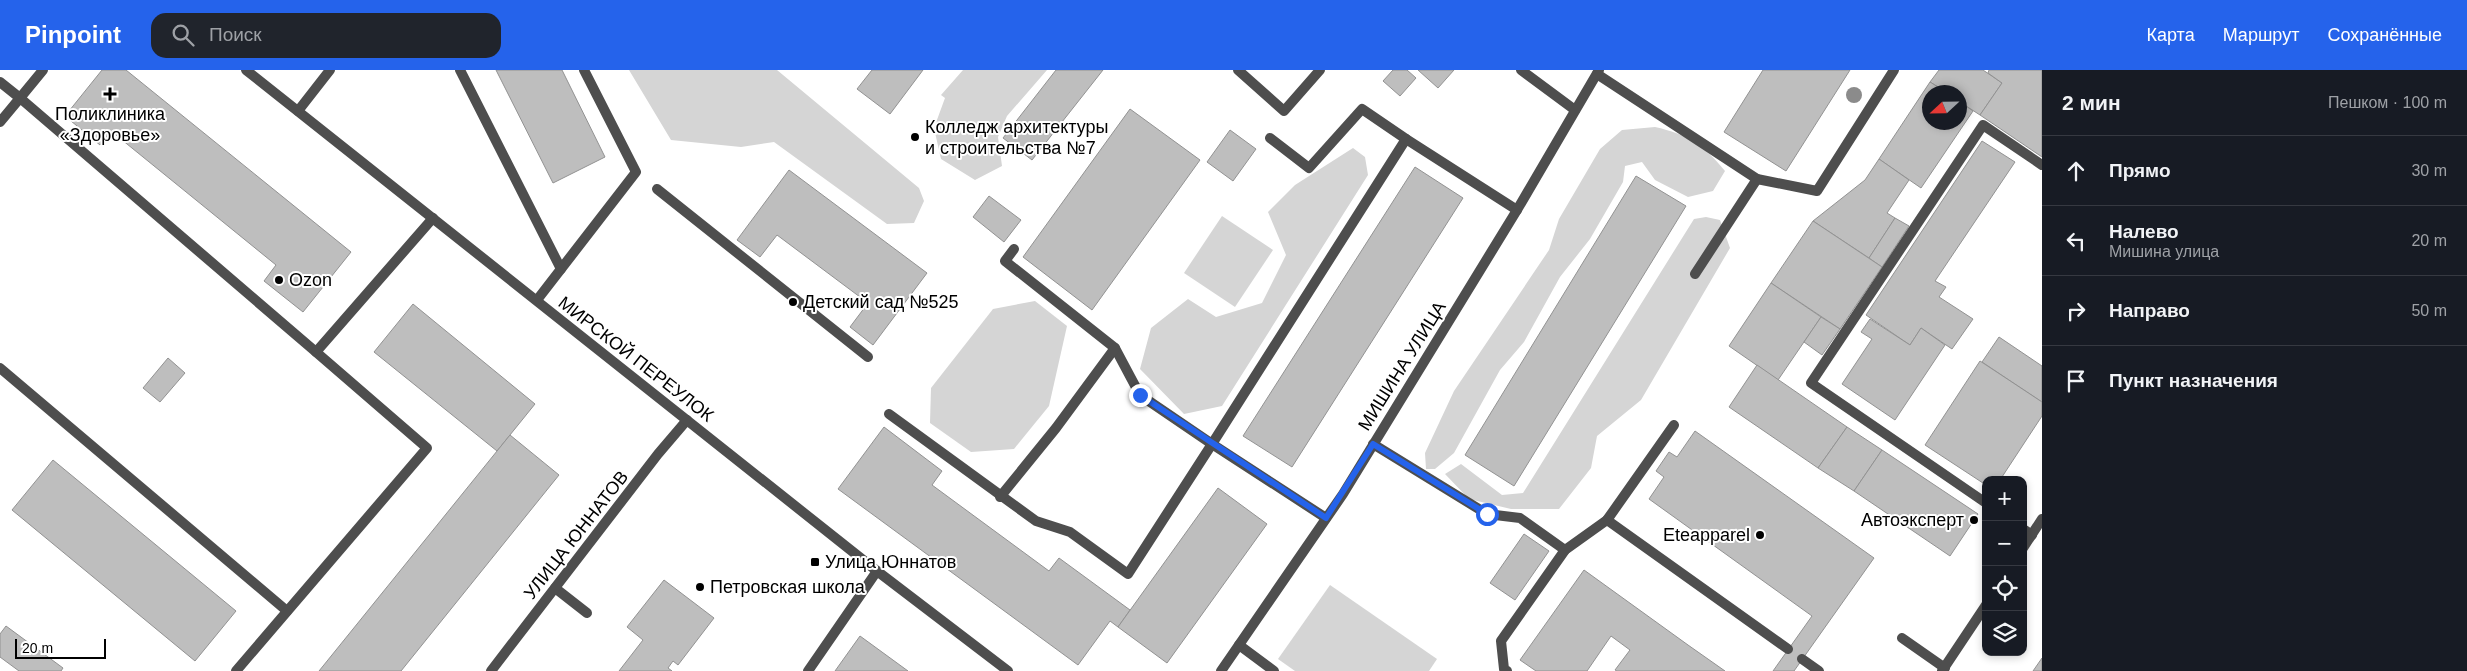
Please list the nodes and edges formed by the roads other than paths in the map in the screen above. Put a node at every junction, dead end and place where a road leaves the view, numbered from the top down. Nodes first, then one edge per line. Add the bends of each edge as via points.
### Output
1 (43, 70) edge
2 (246, 70) edge
3 (330, 70) edge
4 (460, 70) edge
5 (584, 70) edge
6 (1238, 70) edge
7 (1320, 70) edge
8 (1521, 70) edge
9 (1894, 70) edge
10 (1598, 72) edge
11 (0, 82) edge
12 (20, 98) junction
13 (298, 110) junction
14 (1575, 110) junction
15 (0, 122) edge
16 (1270, 138) dead end
17 (1406, 139) junction
18 (2042, 165) edge
19 (1756, 179) junction
20 (657, 189) dead end
21 (1518, 210) junction
22 (433, 218) junction
23 (1014, 249) dead end
24 (561, 269) junction
25 (1695, 274) dead end
26 (537, 300) junction
27 (1115, 348) junction
28 (316, 352) junction
29 (868, 357) dead end
30 (0, 368) edge
31 (889, 414) dead end
32 (687, 420) junction
33 (1674, 425) dead end
34 (1212, 444) junction
35 (1373, 444) junction
36 (1000, 497) junction
37 (1982, 500) edge
38 (1326, 518) junction
39 (2042, 519) edge
40 (1607, 520) junction
41 (2028, 532) edge
42 (1565, 550) junction
43 (876, 571) junction
44 (555, 588) junction
45 (287, 611) junction
46 (1982, 611) edge
47 (587, 613) dead end
48 (1902, 638) dead end
49 (1239, 645) junction
50 (1788, 649) dead end
51 (1802, 659) dead end
52 (1944, 669) edge
53 (236, 671) edge
54 (492, 671) edge
55 (808, 671) edge
56 (1008, 671) edge
57 (1221, 671) edge
58 (1274, 671) edge
59 (1507, 671) edge
60 (1819, 671) edge

1 - 12 street
2 - 13 street, МИРСКОЙ ПЕРЕУЛОК
3 - 13 street
4 - 24 street
5 - 24 street via 636,172
6 - 7 street via 1284,111
8 - 14 street
9 - 19 street via 1818,191
10 - 14 street, МИШИНА УЛИЦА
10 - 19 street
11 - 12 street
12 - 15 street
12 - 28 street
13 - 22 street, МИРСКОЙ ПЕРЕУЛОК
14 - 21 street, МИШИНА УЛИЦА
16 - 17 street via 1309,168 1362,109
17 - 21 street
17 - 34 street
18 - 37 street via 1983,125 1812,383
19 - 25 street
20 - 29 street
21 - 35 street, МИШИНА УЛИЦА
22 - 26 street, МИРСКОЙ ПЕРЕУЛОК
22 - 28 street
23 - 27 street via 1004,261
24 - 26 street
26 - 32 street, МИРСКОЙ ПЕРЕУЛОК
27 - 34 street via 1140,395
27 - 36 street
28 - 45 street via 427,448
30 - 45 street
31 - 36 street
32 - 43 street, МИРСКОЙ ПЕРЕУЛОК
32 - 44 street, УЛИЦА ЮННАТОВ
33 - 40 street
34 - 36 street via 1128,574 1070,532 1036,521
34 - 38 street
35 - 38 street, МИШИНА УЛИЦА
35 - 42 street via 1487,514 1520,518
38 - 49 street, МИШИНА УЛИЦА
39 - 41 street
40 - 42 street
40 - 50 street
42 - 59 street via 1501,641 1504,669
43 - 55 street
43 - 56 street, МИРСКОЙ ПЕРЕУЛОК
44 - 47 street
44 - 54 street, УЛИЦА ЮННАТОВ
45 - 53 street
46 - 52 street
48 - 52 street
49 - 57 street, МИШИНА УЛИЦА
49 - 58 street
51 - 60 street

